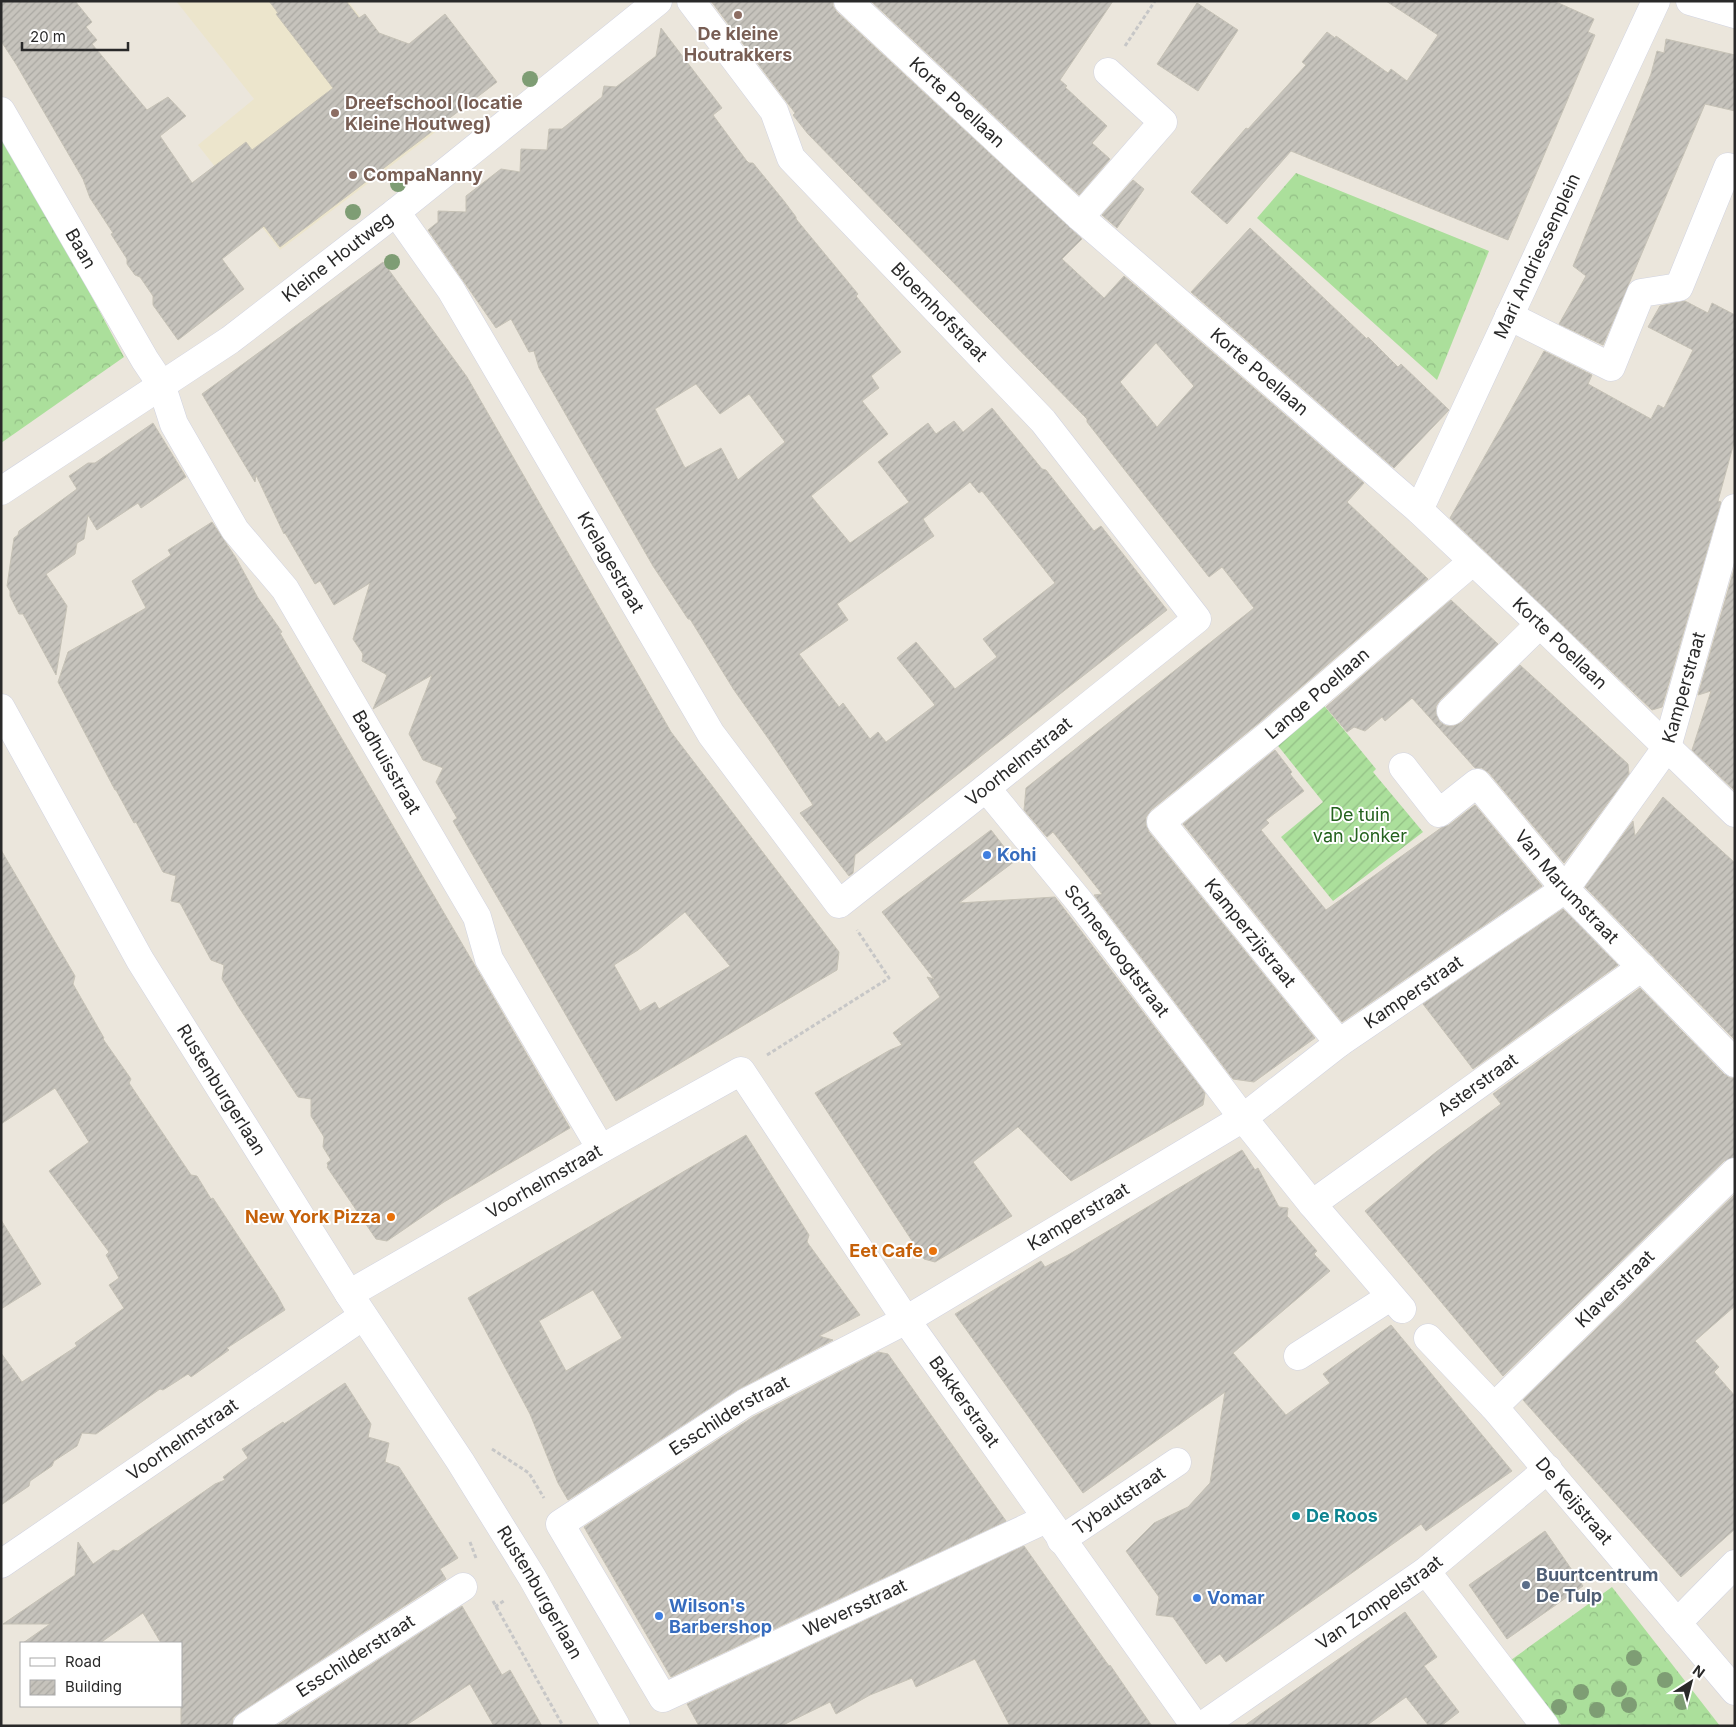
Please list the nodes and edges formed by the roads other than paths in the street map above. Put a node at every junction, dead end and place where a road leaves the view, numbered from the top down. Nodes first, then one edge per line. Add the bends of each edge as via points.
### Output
1 (658, 1) edge
2 (692, 1) edge
3 (848, 1) edge
4 (1656, 1) edge
5 (1690, 1) edge
6 (1735, 14) edge
7 (1108, 72) road end
8 (1, 110) edge
9 (1728, 166) dead end
10 (396, 212) junction
11 (1080, 217) junction
12 (1509, 316) junction
13 (161, 384) junction
14 (1, 490) edge
15 (1735, 508) edge
16 (1419, 510) junction
17 (1472, 562) junction
18 (1197, 619) joint
19 (1540, 624) junction
20 (1, 708) edge
21 (1451, 711) dead end
22 (1666, 746) junction
23 (1403, 767) dead end
24 (986, 788) junction
25 (1735, 813) edge
26 (1161, 822) joint
27 (1565, 889) junction
28 (839, 904) joint
29 (1642, 967) junction
30 (1340, 1043) junction
31 (1735, 1063) edge
32 (742, 1071) joint
33 (1243, 1118) junction
34 (600, 1149) junction
35 (1735, 1172) edge
36 (1312, 1204) junction
37 (356, 1306) junction
38 (906, 1320) junction
39 (1428, 1338) dead end
40 (1298, 1356) dead end
41 (1494, 1407) junction
42 (1177, 1462) dead end
43 (1548, 1469) junction
44 (1054, 1530) junction
45 (1, 1564) edge
46 (1735, 1564) edge
47 (1426, 1571) junction
48 (463, 1587) dead end
49 (1677, 1623) junction
50 (1735, 1691) edge
51 (664, 1698) joint
52 (247, 1726) edge
53 (616, 1726) edge
54 (1194, 1726) edge
55 (1202, 1726) edge
56 (1545, 1726) edge

1 - 10 street, Kleine Houtweg
2 - 18 street, Bloemhofstraat via 774,111 791,158 1043,421
3 - 11 street, Korte Poellaan
4 - 12 street, Mari Andriessenplein
5 - 6 street
7 - 11 street via 1163,122
8 - 13 street, Baan
9 - 12 street via 1679,287 1641,293 1611,366
10 - 13 street, Kleine Houtweg via 230,340
10 - 28 street, Krelagestraat via 451,290 711,734
11 - 16 street, Korte Poellaan
12 - 16 street, Mari Andriessenplein
13 - 14 street, Kleine Houtweg
13 - 34 street, Badhuisstraat via 174,424 235,530 286,589 477,917 489,959
15 - 22 street, Kamperstraat
16 - 17 street, Korte Poellaan
17 - 19 street, Korte Poellaan
17 - 26 street, Lange Poellaan
18 - 24 street, Voorhelmstraat
19 - 21 street
19 - 22 street, Korte Poellaan
20 - 37 street, Rustenburgerlaan via 140,960
22 - 25 street, Korte Poellaan
22 - 27 street, Kamperstraat
23 - 27 street, Van Marumstraat via 1439,813 1477,783
24 - 28 street, Voorhelmstraat
24 - 33 street, Schneevoogtstraat via 1079,901
26 - 30 street, Kamperzijstraat
27 - 29 street, Van Marumstraat
27 - 30 street, Kamperstraat
29 - 31 street, Van Marumstraat
29 - 36 street, Asterstraat
30 - 33 street, Kamperstraat
32 - 34 street, Voorhelmstraat
32 - 38 street, Bakkerstraat
33 - 36 street, Schneevoogtstraat
33 - 38 street, Kamperstraat
34 - 37 street, Voorhelmstraat
35 - 41 street, Klaverstraat
36 - 40 street via 1396,1303
37 - 45 street, Voorhelmstraat
37 - 53 street, Rustenburgerlaan via 460,1461 522,1561
38 - 44 street, Bakkerstraat
38 - 51 street, Esschilderstraat via 745,1403 560,1524
39 - 41 street, De Keijstraat
41 - 43 street, De Keijstraat
42 - 44 street, Tybautstraat
43 - 47 street, Van Zompelstraat
43 - 49 street, De Keijstraat
44 - 51 street, Weversstraat
44 - 54 street, Bakkerstraat
46 - 49 street
47 - 55 street, Van Zompelstraat
47 - 56 street
48 - 52 street, Esschilderstraat
49 - 50 street, De Keijstraat

